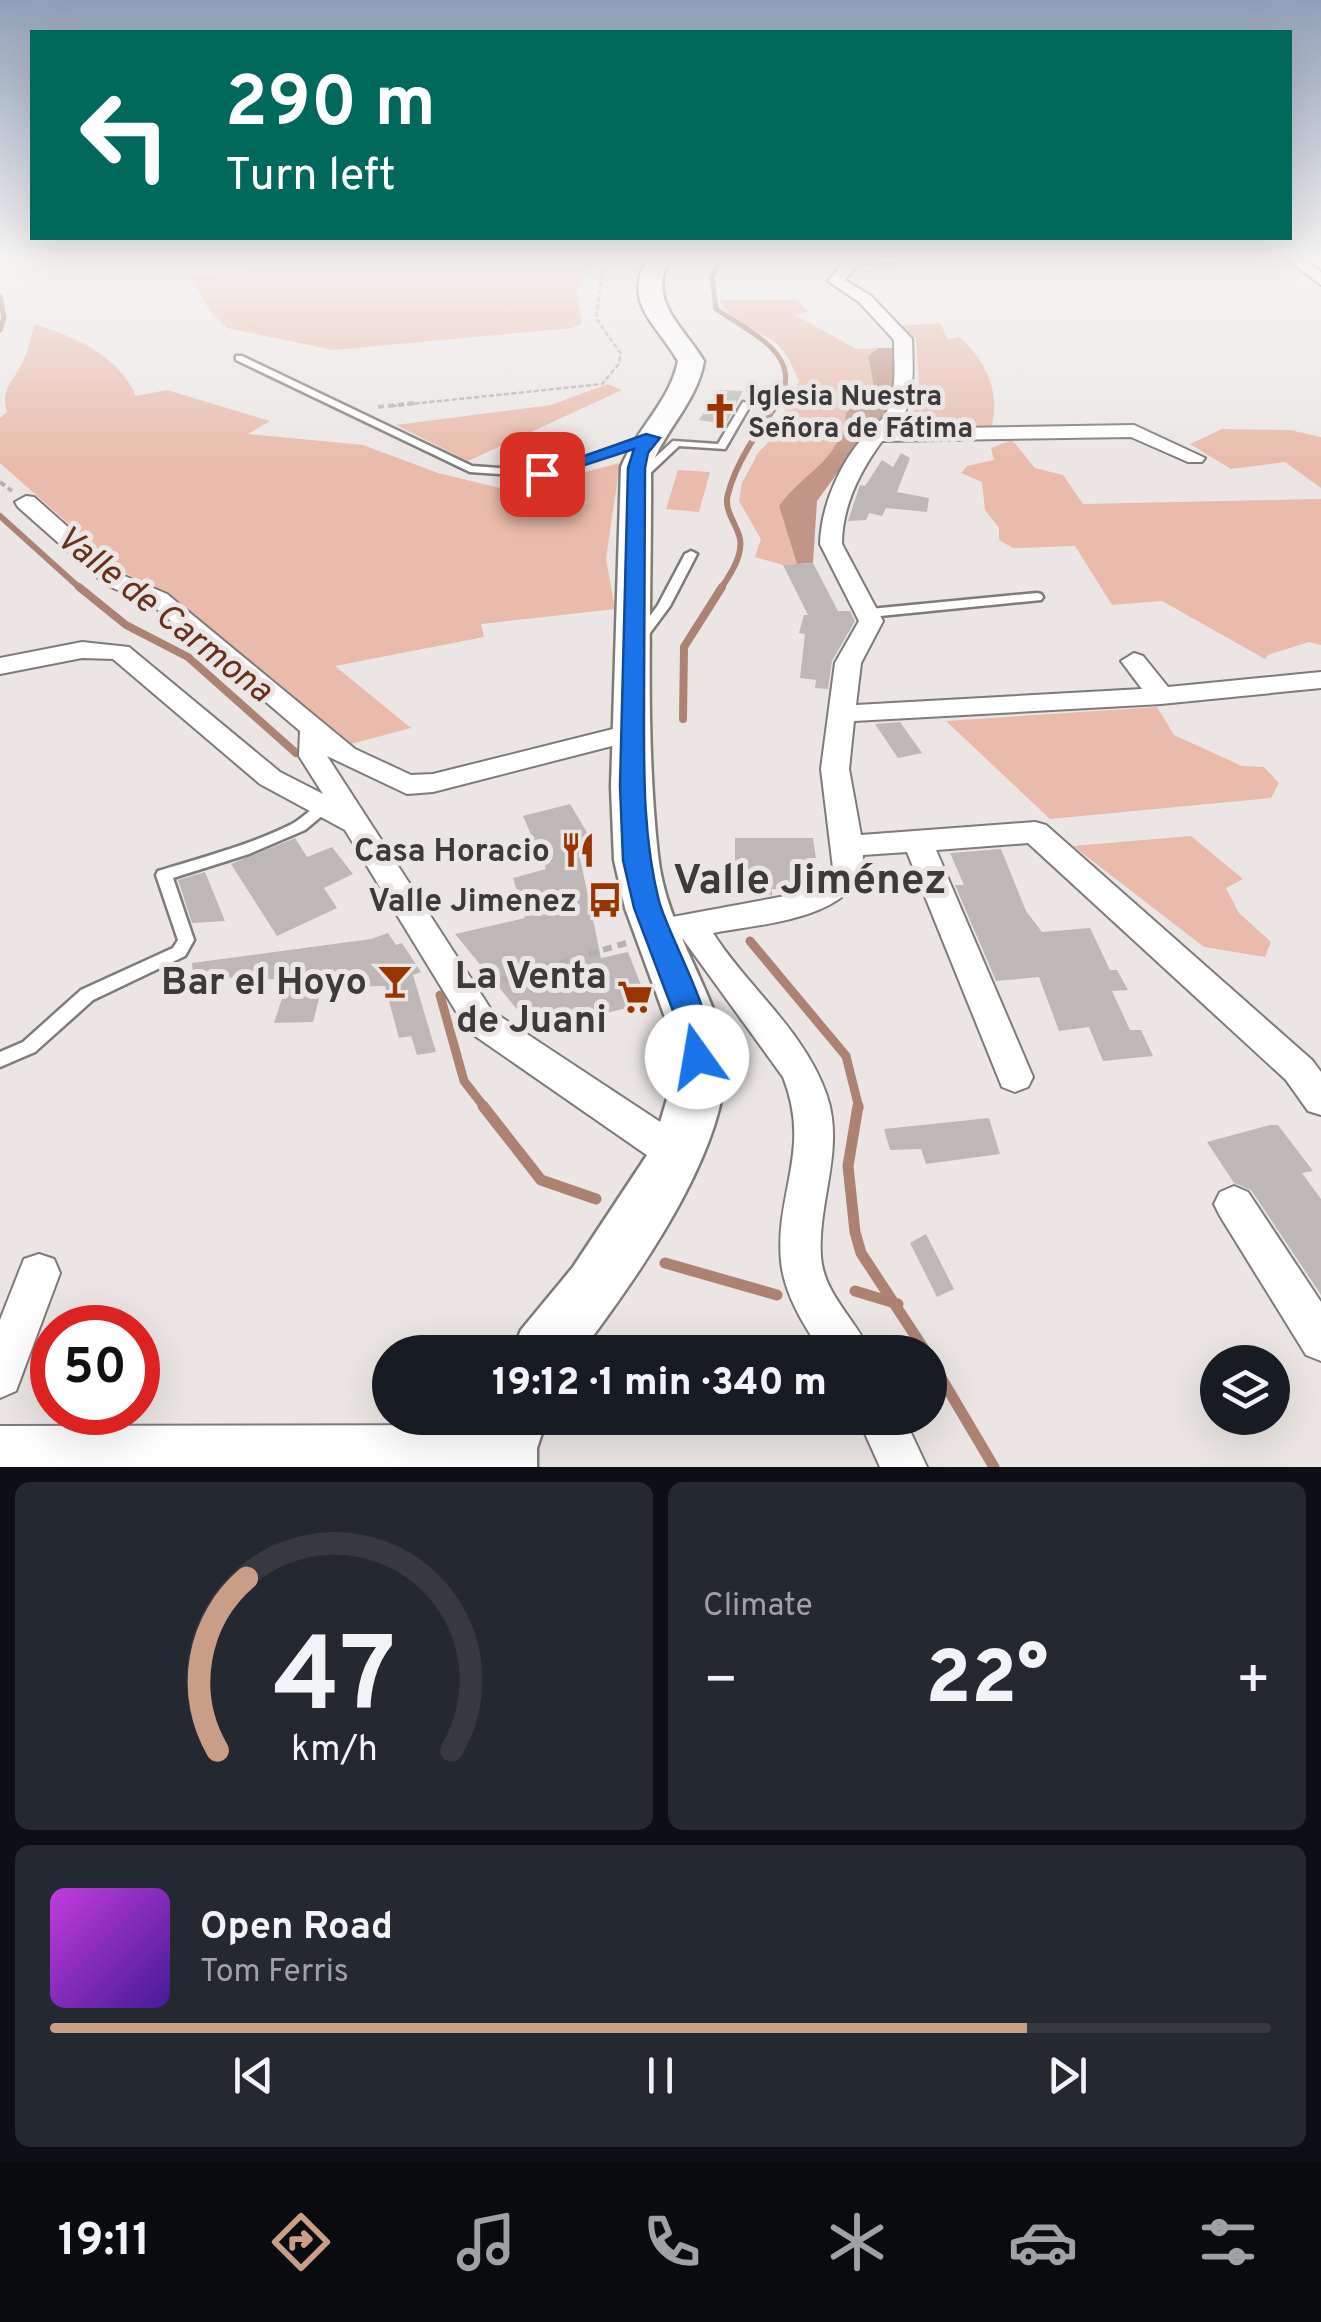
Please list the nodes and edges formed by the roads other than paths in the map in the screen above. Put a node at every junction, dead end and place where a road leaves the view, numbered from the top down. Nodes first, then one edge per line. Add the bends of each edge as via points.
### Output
1 (666, 325) edge
2 (891, 325) edge
3 (239, 358) dead end
4 (746, 404) dead end
5 (876, 435) junction
6 (652, 438) junction
7 (1195, 458) dead end
8 (636, 481) junction
9 (26, 502) dead end
10 (691, 554) dead end
11 (1038, 597) dead end
12 (870, 614) junction
13 (634, 646) junction
14 (1134, 661) dead end
15 (0, 666) edge
16 (1321, 680) edge
17 (1162, 696) junction
18 (841, 714) junction
19 (314, 728) junction
20 (633, 732) junction
21 (338, 815) junction
22 (918, 842) junction
23 (848, 846) junction
24 (674, 930) junction
25 (0, 1060) edge
26 (1015, 1078) dead end
27 (1321, 1100) edge
28 (678, 1155) junction
29 (1234, 1204) dead end
30 (39, 1274) dead end
31 (556, 1335) edge
32 (837, 1335) edge
33 (1321, 1340) edge
34 (0, 1376) edge
35 (888, 1435) edge
36 (507, 1444) edge
37 (0, 1449) edge
38 (904, 1467) edge

1 - 6 main road via 691,361 686,388
2 - 5 street via 904,339 904,390 892,422
3 - 6 lane via 470,469 520,475 564,470
4 - 8 lane via 721,447 676,443
5 - 7 street via 1134,431
5 - 12 street via 854,468 830,530 831,544
6 - 8 main road via 640,452
8 - 13 main road
9 - 19 street via 114,580 160,600
10 - 13 lane
11 - 12 lane
12 - 18 street via 848,662
13 - 20 main road
14 - 17 street
15 - 21 street via 82,650 120,652 270,778
16 - 17 street
17 - 18 street
18 - 23 street via 835,768
19 - 20 street via 345,755 420,786
19 - 21 street via 313,756
20 - 24 main road via 636,860
21 - 25 lane via 164,875 186,940 179,952 88,995 28,1047
21 - 28 street via 480,1021
22 - 23 street
22 - 26 street
22 - 27 street via 1036,832 1299,1070
23 - 24 street via 848,868 824,896
24 - 28 main road via 696,1032 699,1082
24 - 32 street via 715,966 783,1046 811,1102 813,1171 801,1258 812,1296
28 - 31 main road
29 - 33 street
30 - 34 street
35 - 38 street
36 - 37 street

